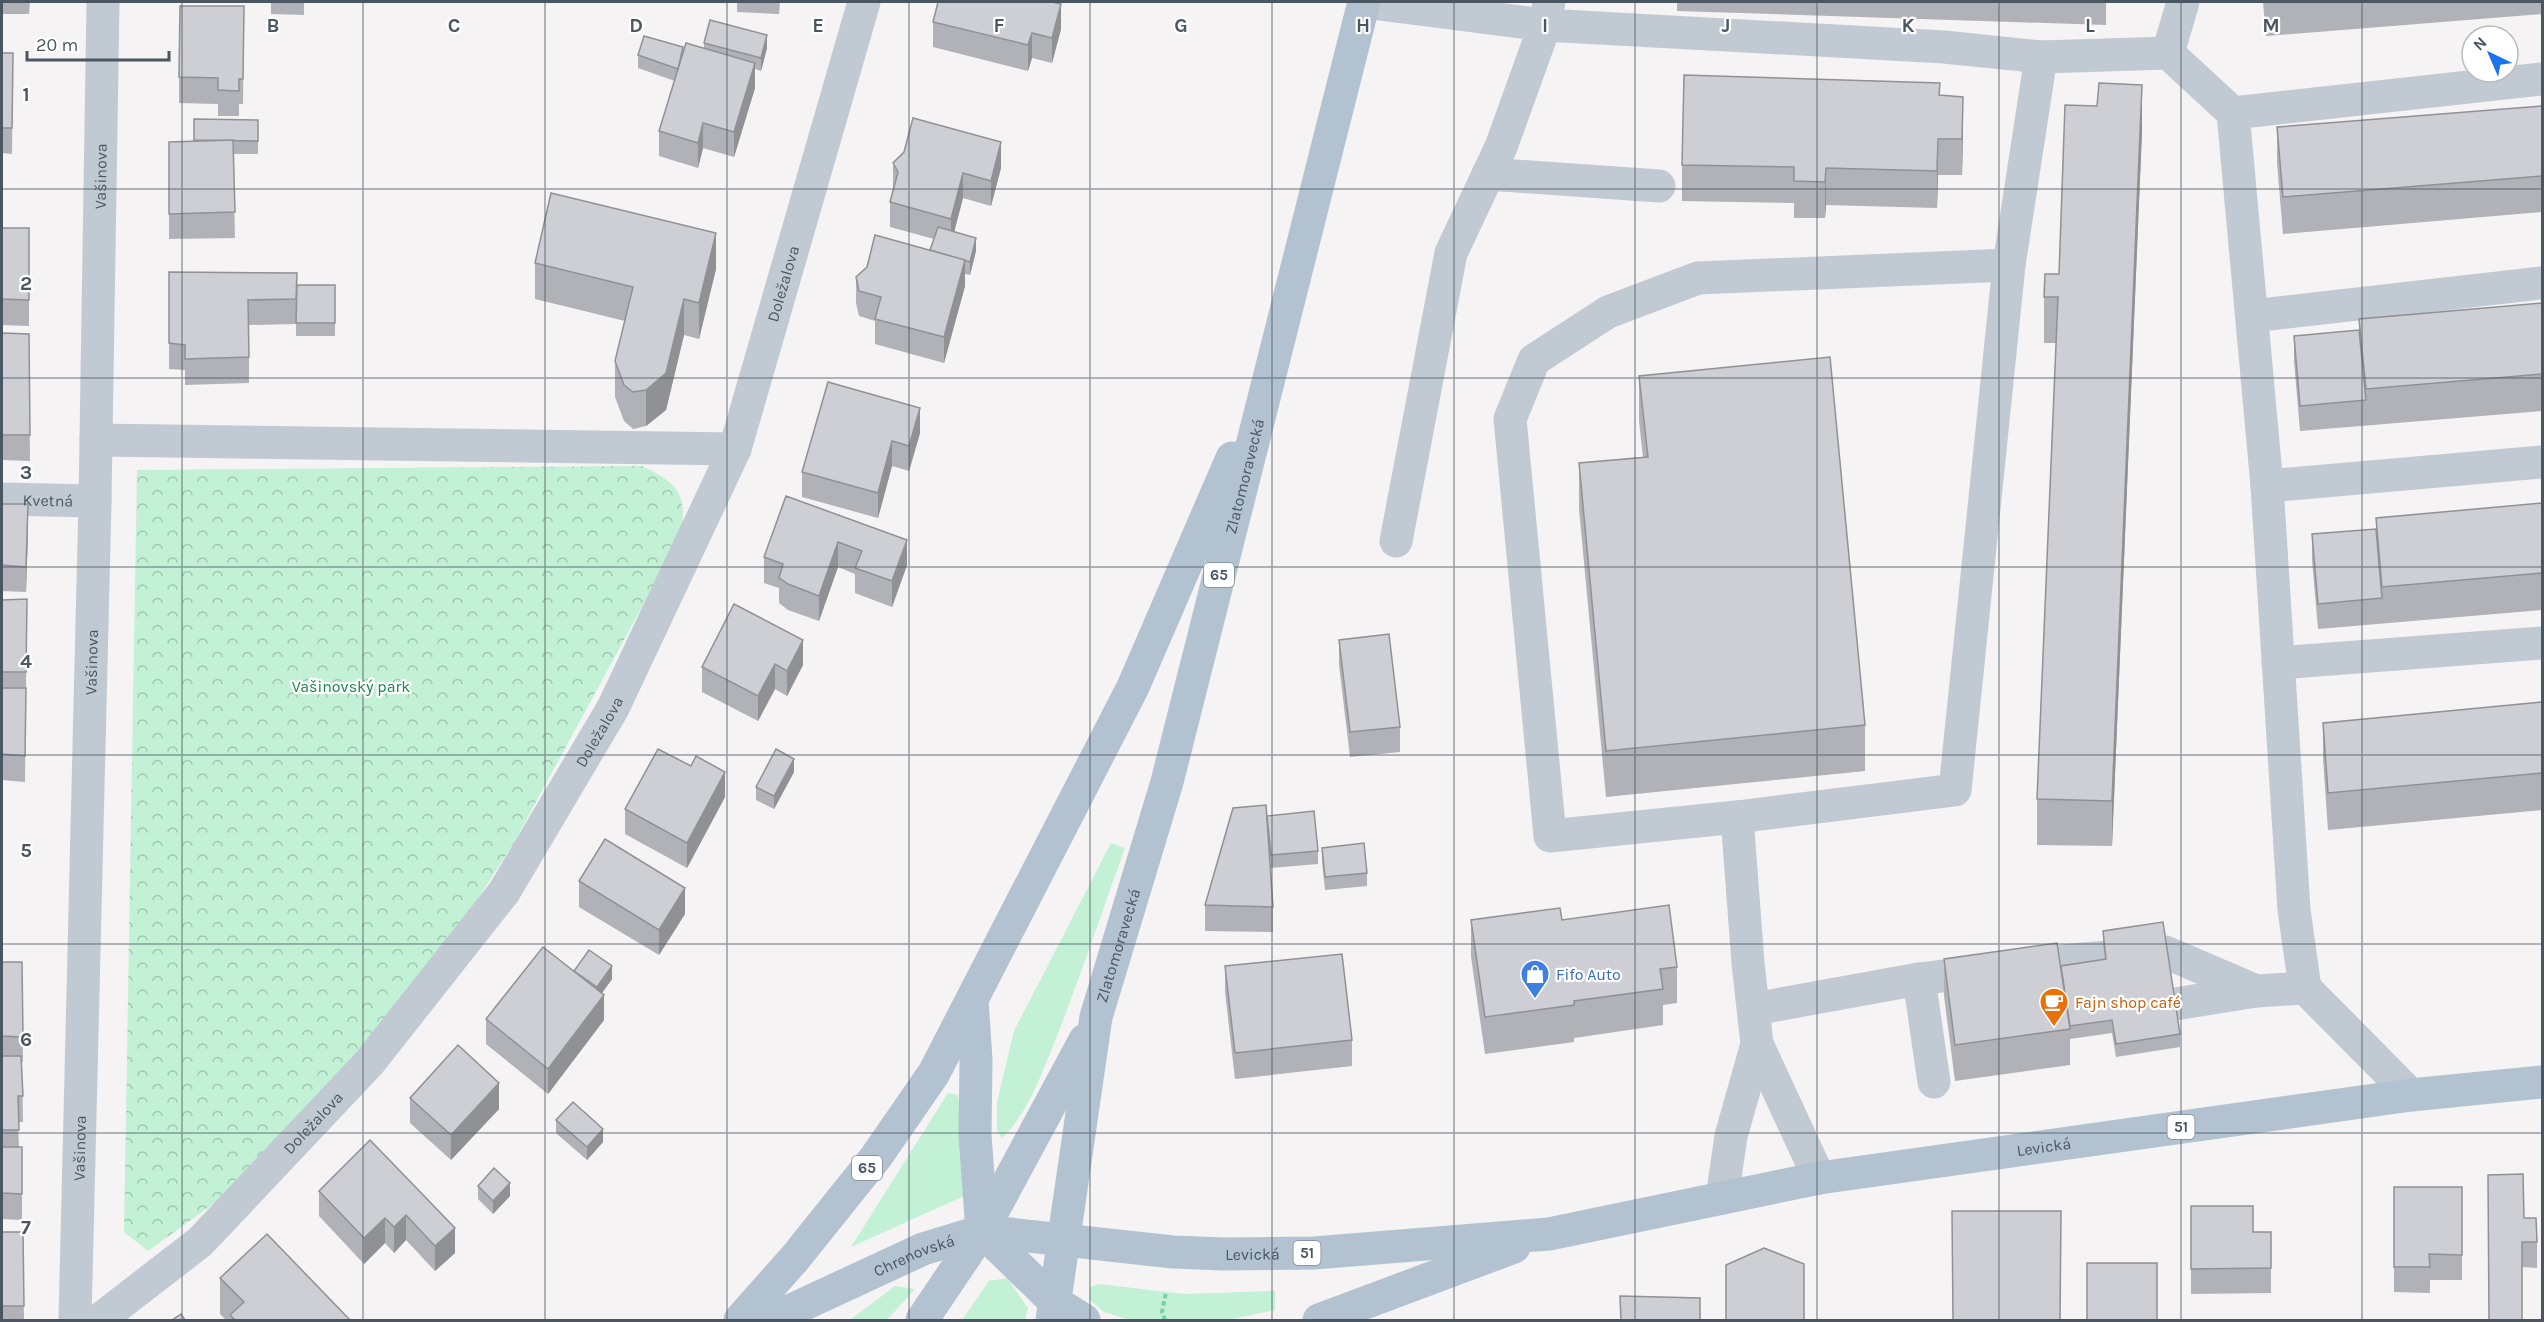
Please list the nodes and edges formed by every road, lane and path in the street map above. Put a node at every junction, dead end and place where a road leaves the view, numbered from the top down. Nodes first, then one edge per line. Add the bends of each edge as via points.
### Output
1 (102, 2) edge
2 (864, 2) edge
3 (1364, 2) edge
4 (2182, 2) edge
5 (1547, 13) edge
6 (2168, 53) junction
7 (2041, 57) junction
8 (2542, 79) edge
9 (2233, 113) junction
10 (1488, 174) junction
11 (1659, 186) dead end
12 (2009, 265) junction
13 (2542, 283) edge
14 (2252, 316) junction
15 (1271, 369) junction
16 (96, 440) junction
17 (735, 449) junction
18 (2542, 462) edge
19 (2267, 486) junction
20 (2, 499) edge
21 (95, 501) junction
22 (1396, 541) dead end
23 (2542, 643) edge
24 (2278, 663) junction
25 (1737, 817) junction
26 (1919, 979) junction
27 (2305, 988) junction
28 (2256, 991) junction
29 (972, 1000) junction
30 (1754, 1009) junction
31 (2104, 1016) edge
32 (1096, 1017) junction
33 (1757, 1044) junction
34 (1934, 1082) dead end
35 (2542, 1082) edge
36 (2411, 1095) junction
37 (1819, 1178) junction
38 (1722, 1198) junction
39 (982, 1231) junction
40 (1549, 1234) junction
41 (1064, 1240) junction
42 (1166, 1290) dead end
43 (1054, 1311) edge
44 (75, 1320) edge
45 (99, 1320) edge
46 (740, 1320) edge
47 (770, 1320) edge
48 (922, 1320) edge
49 (1084, 1320) edge
50 (1166, 1320) edge
51 (1319, 1320) edge

1 - 16 street, Vašinova
2 - 17 street, Doležalova
3 - 5 street
3 - 15 main road, Zlatomoravecká / 65
4 - 6 street
5 - 7 street
5 - 10 street
6 - 7 street
6 - 9 street
7 - 12 street
8 - 9 street
9 - 14 street
10 - 11 street
10 - 22 street via 1451,253
12 - 25 street via 1955,790
12 - 25 street via 1698,278 1608,312 1534,360 1510,419 1550,836
13 - 14 street
14 - 19 street
15 - 29 main road, 65 via 1133,687
15 - 32 main road, Zlatomoravecká / 65 via 1167,782
16 - 17 street
16 - 21 street, Vašinova
17 - 45 street, Doležalova via 613,708 504,892 369,1063 200,1242
18 - 19 street
19 - 24 street
20 - 21 street, Kvetná
21 - 44 street, Vašinova
23 - 24 street
24 - 27 street via 2294,910
25 - 30 street
26 - 28 street via 2074,975 2165,952
26 - 30 street
26 - 34 street
27 - 28 street
27 - 36 street
28 - 31 street
29 - 39 main road
29 - 46 main road, 65 via 934,1073 876,1157
30 - 33 street
32 - 39 main road, 65
32 - 41 main road, 65
33 - 37 street
33 - 38 street via 1731,1136
35 - 36 main road, Levická / 51
36 - 37 main road, Levická / 51
37 - 38 main road, Levická / 51
38 - 40 main road, Levická / 51
39 - 41 main road, Chrenovská / 51
39 - 43 main road
39 - 47 main road, Chrenovská / 51 via 923,1248
39 - 48 main road, 65
40 - 41 main road, Levická / 51 via 1268,1254 1173,1251
40 - 51 main road, Levická / 51
41 - 43 main road, 65
42 - 50 path via 1162,1312
43 - 49 main road

